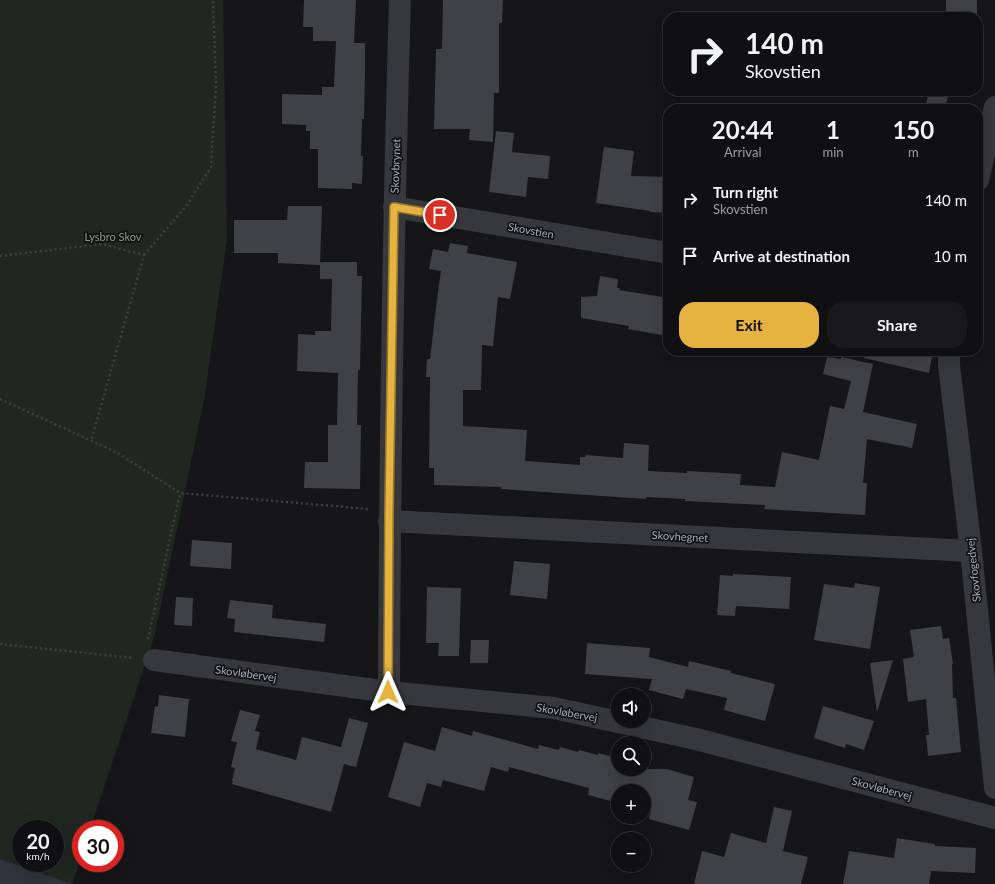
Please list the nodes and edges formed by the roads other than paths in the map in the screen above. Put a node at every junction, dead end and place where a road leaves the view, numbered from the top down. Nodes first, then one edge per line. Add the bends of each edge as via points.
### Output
1 (400, 0) edge
2 (995, 107) edge
3 (983, 159) edge
4 (394, 207) junction
5 (663, 252) edge
6 (949, 356) edge
7 (389, 516) junction
8 (971, 551) junction
9 (149, 659) road end
10 (388, 692) junction
11 (995, 788) edge
12 (995, 818) edge

1 - 4 street, Skovbrynet
2 - 3 street
4 - 5 street, Skovstien
4 - 7 street, Skovbrynet
6 - 8 street, Skovfogedvej
7 - 8 street, Skovhegnet
7 - 10 street, Skovbrynet
8 - 11 street, Skovfogedvej
9 - 10 street, Skovløbervej
10 - 12 street, Skovløbervej via 554,708 696,739

